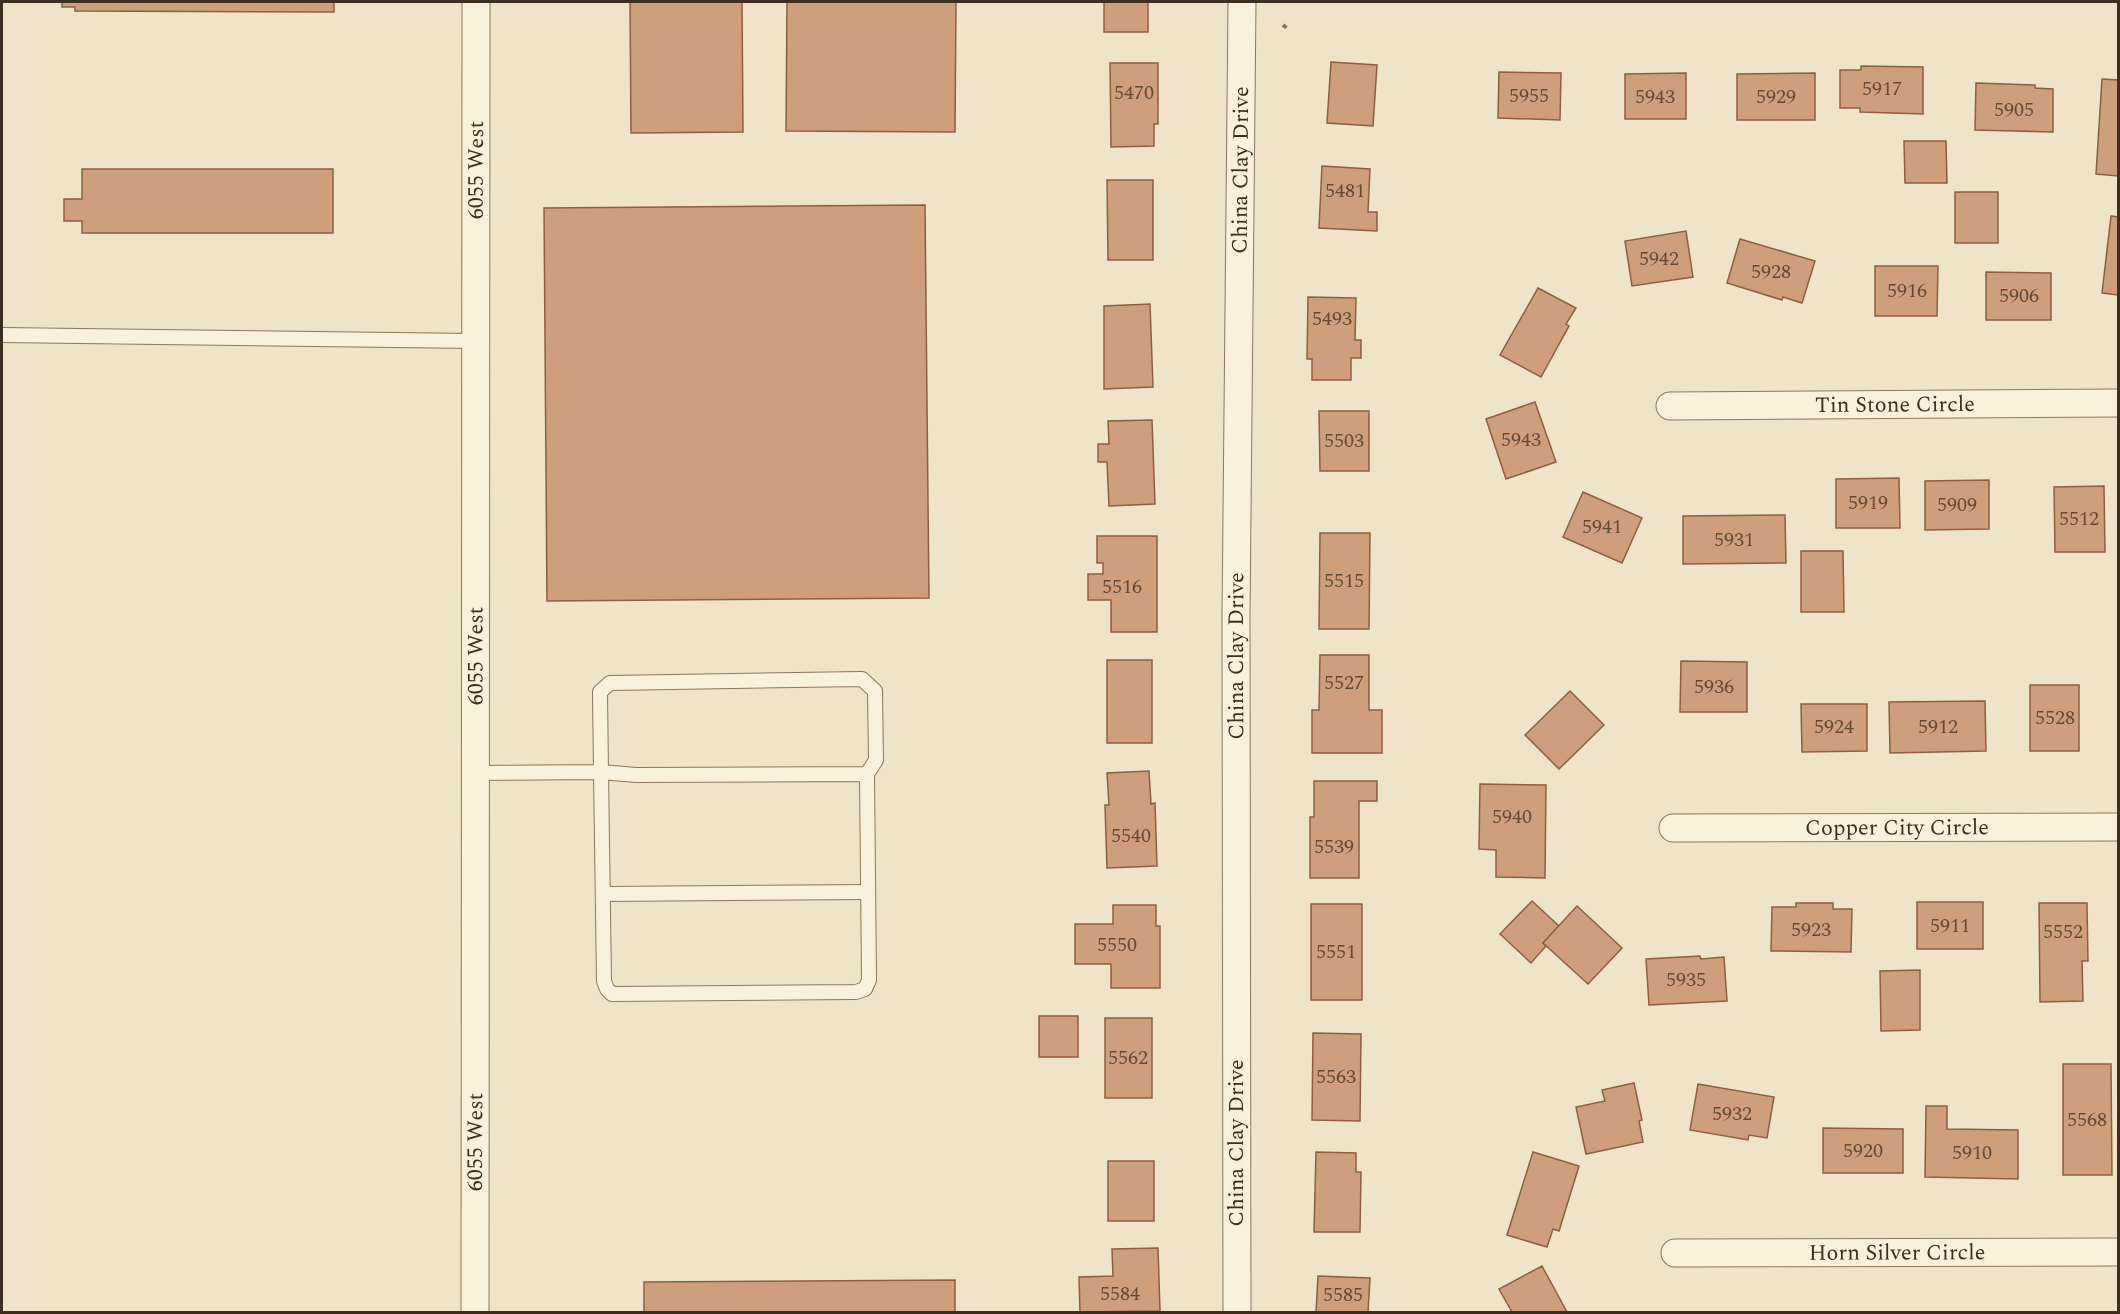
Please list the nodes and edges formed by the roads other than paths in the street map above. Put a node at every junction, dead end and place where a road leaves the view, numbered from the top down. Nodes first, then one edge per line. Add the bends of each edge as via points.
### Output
1 (476, 2) edge
2 (1242, 2) edge
3 (2, 334) edge
4 (476, 341) junction
5 (2118, 403) edge
6 (1670, 406) dead end
7 (601, 772) junction
8 (475, 773) junction
9 (867, 774) junction
10 (2118, 827) edge
11 (1673, 828) dead end
12 (868, 892) junction
13 (603, 894) junction
14 (2118, 1252) edge
15 (1675, 1253) dead end
16 (475, 1312) edge
17 (1237, 1312) edge

1 - 4 street, 6055 West
2 - 17 street, China Clay Drive via 1236,604
3 - 4 lane
4 - 8 street, 6055 West
5 - 6 street, Tin Stone Circle
7 - 8 lane
7 - 9 lane
7 - 9 lane via 600,692 610,683 862,679 875,691 876,760
7 - 13 lane
8 - 16 street, 6055 West
9 - 12 lane
10 - 11 street, Copper City Circle
12 - 13 lane
12 - 13 lane via 869,980 865,989 635,994 612,994 606,989
14 - 15 street, Horn Silver Circle

